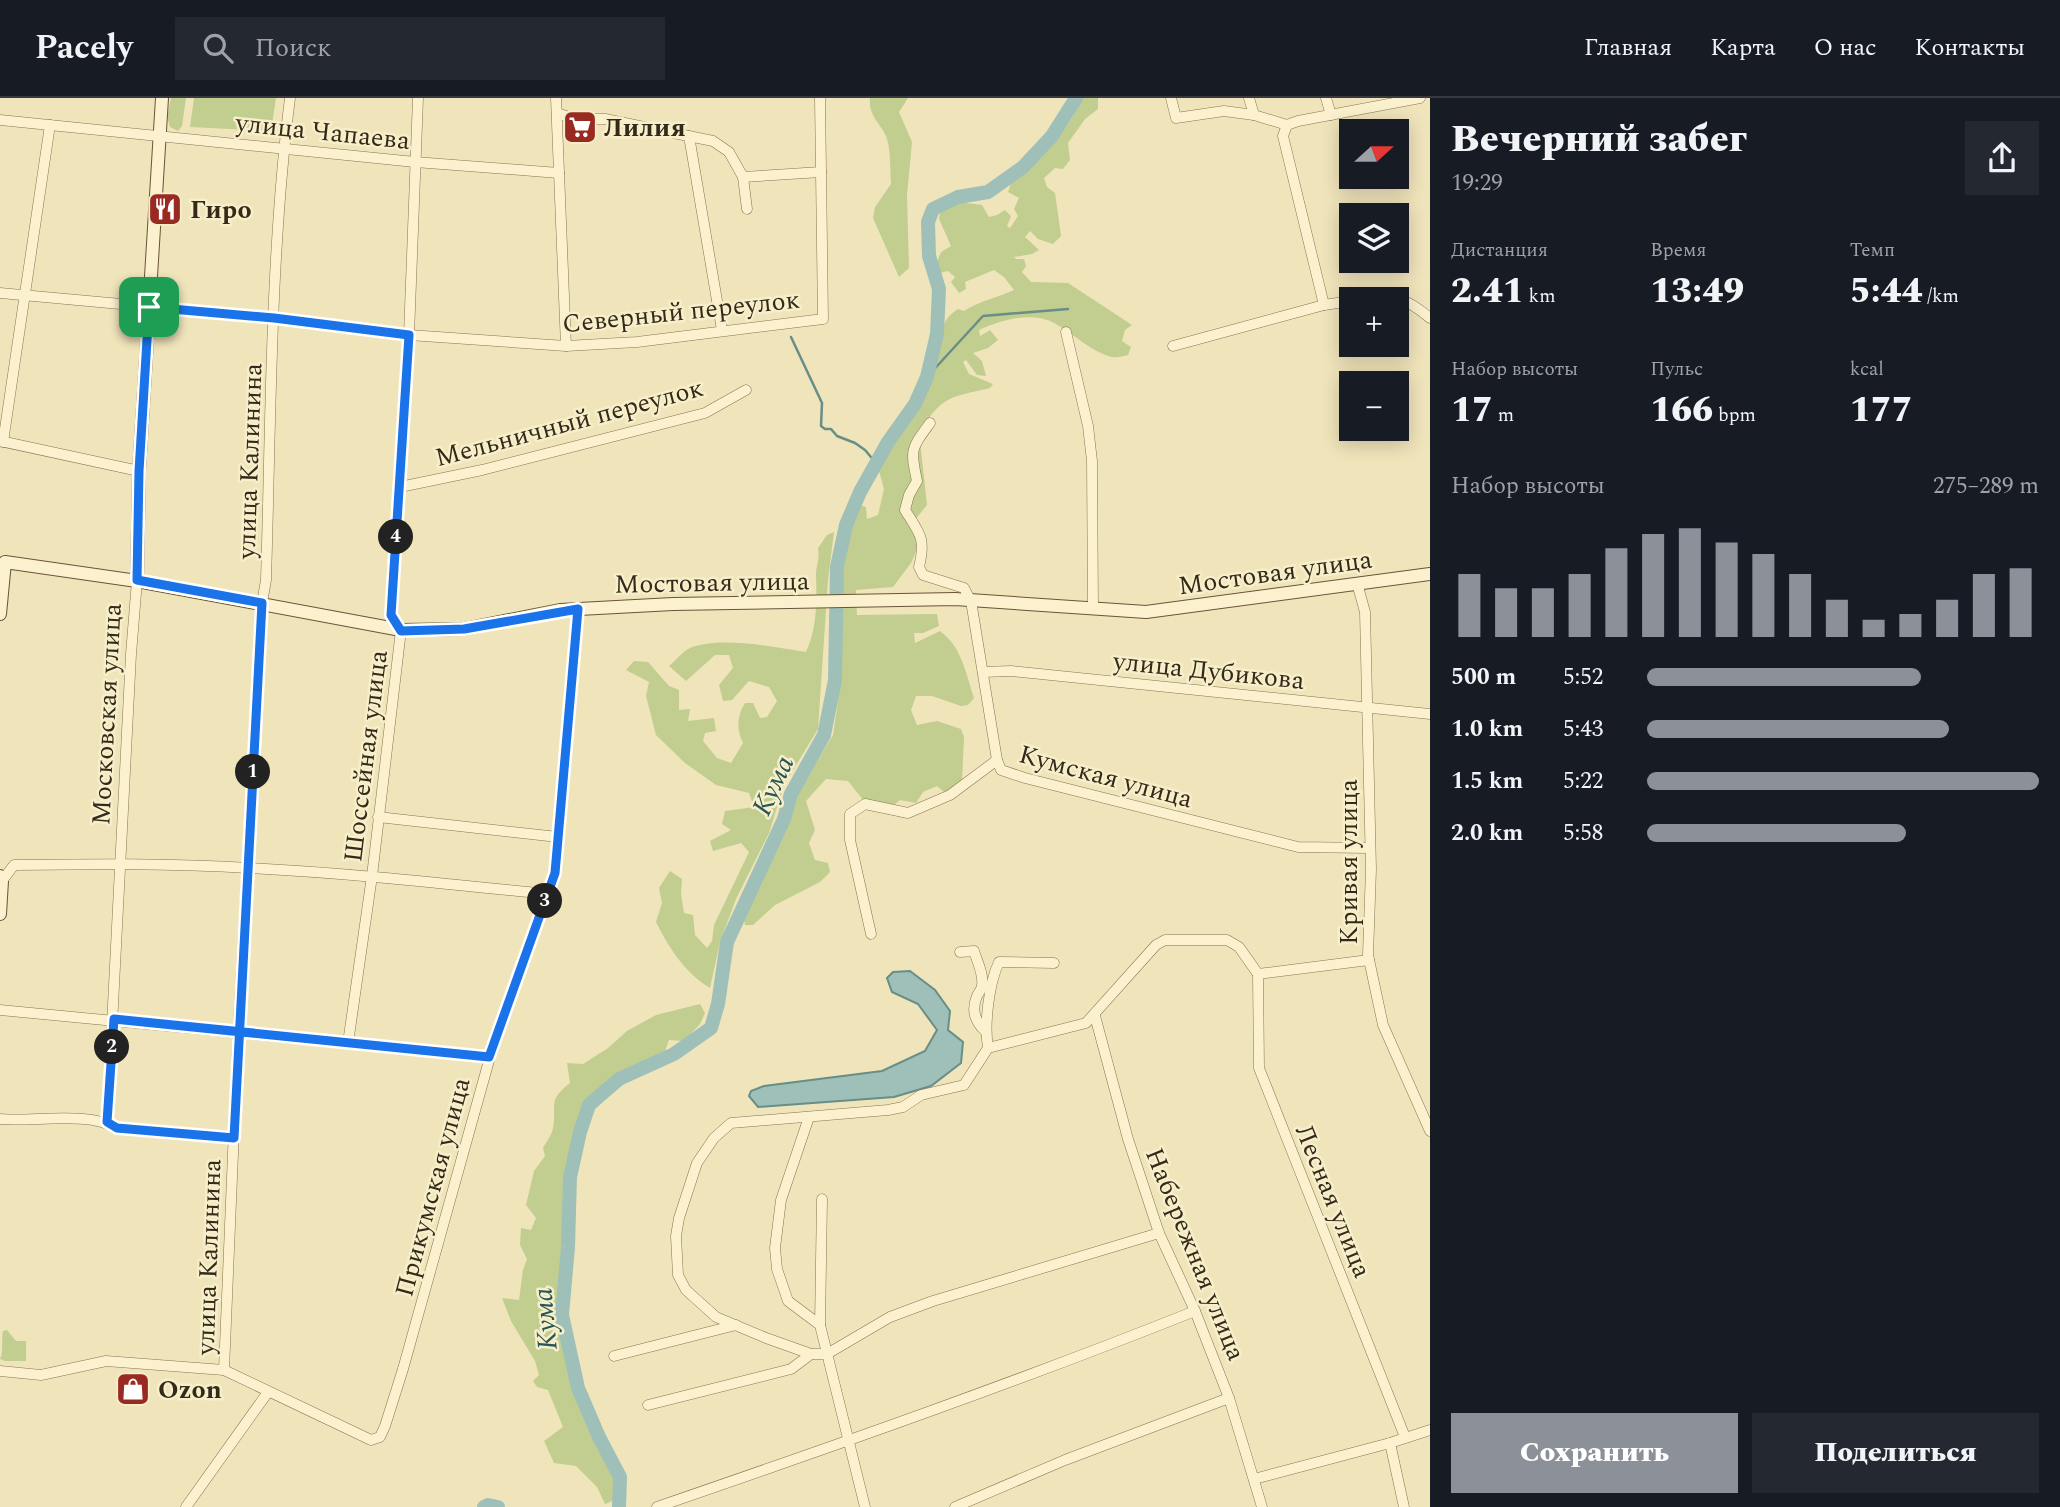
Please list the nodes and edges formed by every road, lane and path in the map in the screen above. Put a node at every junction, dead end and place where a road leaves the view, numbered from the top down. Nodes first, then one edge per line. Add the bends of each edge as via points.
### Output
1 (162, 98) edge
2 (290, 98) edge
3 (418, 98) edge
4 (556, 98) edge
5 (820, 98) edge
6 (1171, 98) edge
7 (1249, 98) edge
8 (1326, 98) edge
9 (1420, 98) edge
10 (1402, 100) edge
11 (557, 113) junction
12 (1331, 115) junction
13 (1254, 116) junction
14 (0, 120) edge
15 (50, 125) junction
16 (1287, 125) junction
17 (159, 136) junction
18 (689, 136) junction
19 (284, 148) junction
20 (415, 162) junction
21 (821, 172) junction
22 (559, 173) junction
23 (743, 177) junction
24 (747, 209) dead end
25 (0, 293) edge
26 (26, 296) junction
27 (1409, 301) edge
28 (1339, 303) edge
29 (1324, 305) junction
30 (149, 307) junction
31 (274, 318) junction
32 (1430, 318) edge
33 (722, 330) junction
34 (1066, 332) dead end
35 (409, 335) junction
36 (1173, 345) dead end
37 (566, 346) junction
38 (747, 390) dead end
39 (930, 423) dead end
40 (2, 442) edge
41 (139, 471) junction
42 (400, 487) junction
43 (2, 561) edge
44 (1430, 574) edge
45 (137, 580) junction
46 (1357, 583) junction
47 (971, 601) junction
48 (262, 603) junction
49 (578, 609) junction
50 (1093, 609) junction
51 (0, 614) edge
52 (401, 631) junction
53 (983, 672) junction
54 (1367, 707) junction
55 (1430, 714) edge
56 (997, 760) junction
57 (378, 817) junction
58 (558, 837) junction
59 (1370, 848) junction
60 (121, 863) junction
61 (247, 868) junction
62 (372, 876) junction
63 (1, 878) edge
64 (547, 894) junction
65 (0, 914) edge
66 (871, 934) dead end
67 (960, 952) dead end
68 (1370, 960) junction
69 (1054, 963) dead end
70 (1258, 974) junction
71 (0, 1010) edge
72 (1095, 1016) junction
73 (114, 1019) junction
74 (986, 1032) junction
75 (238, 1033) junction
76 (348, 1043) junction
77 (988, 1048) junction
78 (489, 1057) junction
79 (809, 1117) junction
80 (0, 1119) edge
81 (107, 1122) junction
82 (1430, 1132) edge
83 (234, 1138) junction
84 (822, 1199) dead end
85 (1160, 1233) junction
86 (1195, 1311) junction
87 (736, 1325) junction
88 (820, 1325) junction
89 (811, 1354) junction
90 (827, 1354) junction
91 (614, 1356) dead end
92 (224, 1370) junction
93 (0, 1371) edge
94 (268, 1392) junction
95 (1230, 1398) junction
96 (648, 1405) dead end
97 (1430, 1430) edge
98 (1405, 1437) junction
99 (849, 1441) junction
100 (1391, 1443) junction
101 (1254, 1479) junction
102 (186, 1507) edge
103 (657, 1507) edge
104 (865, 1507) edge
105 (955, 1507) edge
106 (1262, 1507) edge
107 (1404, 1507) edge

1 - 17 main road, Московская улица
2 - 19 street, улица Калинина
3 - 20 street, Шоссейная улица
4 - 11 street
5 - 21 street
6 - 13 street via 1176,118 1224,111
7 - 13 street
8 - 12 street
9 - 10 street
10 - 12 street
11 - 18 street
11 - 22 street
12 - 16 street
13 - 16 street
14 - 15 street, улица Чапаева
15 - 17 street, улица Чапаева
15 - 26 street
16 - 29 street via 1283,136
17 - 19 street, улица Чапаева
17 - 30 main road, Московская улица
18 - 23 street via 713,141 729,152
18 - 33 street
19 - 20 street, улица Чапаева
19 - 31 street, улица Калинина
20 - 22 street, улица Чапаева
20 - 35 street, Шоссейная улица
21 - 23 street
21 - 33 street, Северный переулок via 823,319
22 - 37 street
23 - 24 street
25 - 26 street, Северный переулок
26 - 30 street, Северный переулок
26 - 40 street
27 - 32 street
28 - 29 street
29 - 36 street
30 - 31 street, Северный переулок
30 - 41 main road, Московская улица
31 - 35 street, Северный переулок
31 - 48 street, улица Калинина
33 - 37 street, Северный переулок
34 - 50 street via 1092,461
35 - 37 street, Северный переулок
35 - 42 street, Шоссейная улица
38 - 42 street, Мельничный переулок via 705,413
39 - 47 street via 913,447 917,481 905,510 922,534 919,567 923,575 964,588
40 - 41 street
41 - 45 main road, Московская улица
42 - 52 street, Шоссейная улица via 391,615
43 - 45 main road, Мостовая улица
43 - 51 main road
44 - 46 main road, Мостовая улица
45 - 48 main road, Мостовая улица
45 - 60 street, Московская улица
46 - 50 main road, Мостовая улица via 1157,611
46 - 54 street, Кривая улица via 1365,612
47 - 49 main road, Мостовая улица
47 - 50 main road, Мостовая улица
47 - 53 street
48 - 52 main road, Мостовая улица
48 - 61 street, улица Калинина
49 - 52 main road, Мостовая улица via 464,629
49 - 58 street, Прикумская улица
52 - 57 street, Шоссейная улица
53 - 54 street, улица Дубикова via 1011,671
53 - 56 street
54 - 55 street, улица Дубикова
54 - 59 street, Кривая улица
56 - 59 street, Кумская улица via 1002,770 1025,778 1298,847
56 - 66 street, Кумская улица via 950,795 908,813 865,804 850,814 850,840
57 - 58 street
57 - 62 street, Шоссейная улица
58 - 64 street, Прикумская улица via 555,873
59 - 68 street, Кривая улица
60 - 61 street
60 - 63 street via 14,865
60 - 73 street, Московская улица
61 - 62 street
61 - 75 street, улица Калинина
62 - 64 street
62 - 76 street, Шоссейная улица
63 - 65 main road
64 - 78 street, Прикумская улица
67 - 74 street via 974,951 982,985 975,1000 976,1024
68 - 70 street
68 - 82 street, Кривая улица via 1383,1025
69 - 74 street via 999,962
70 - 72 street via 1240,947 1227,940 1165,940
70 - 98 street, Лесная улица via 1259,1068
71 - 73 street
72 - 77 street via 1086,1023
72 - 85 street, Набережная улица via 1128,1139
73 - 75 street
73 - 81 street, Московская улица
74 - 77 street
75 - 76 street
75 - 83 street, улица Калинина
76 - 78 street
77 - 79 street via 959,1087 921,1095 888,1111
78 - 94 street, Прикумская улица via 380,1437 371,1440
79 - 87 street via 731,1123 697,1163 679,1218 678,1275 697,1301 716,1317
79 - 88 street via 781,1200 775,1248 788,1301
80 - 81 street
81 - 83 street via 117,1128
83 - 92 street, улица Калинина
84 - 88 street
85 - 86 street, Набережная улица
85 - 90 street via 933,1301 890,1317
86 - 95 street, Набережная улица
86 - 99 street
87 - 89 street
87 - 91 street
88 - 90 street
89 - 90 street
89 - 96 street via 791,1369
90 - 99 street
92 - 93 street via 106,1361 41,1375
92 - 94 street
94 - 102 street
95 - 101 street, Набережная улица
95 - 105 street
97 - 98 street
98 - 100 street
99 - 103 street
99 - 104 street
100 - 101 street
100 - 107 street
101 - 106 street, Набережная улица

